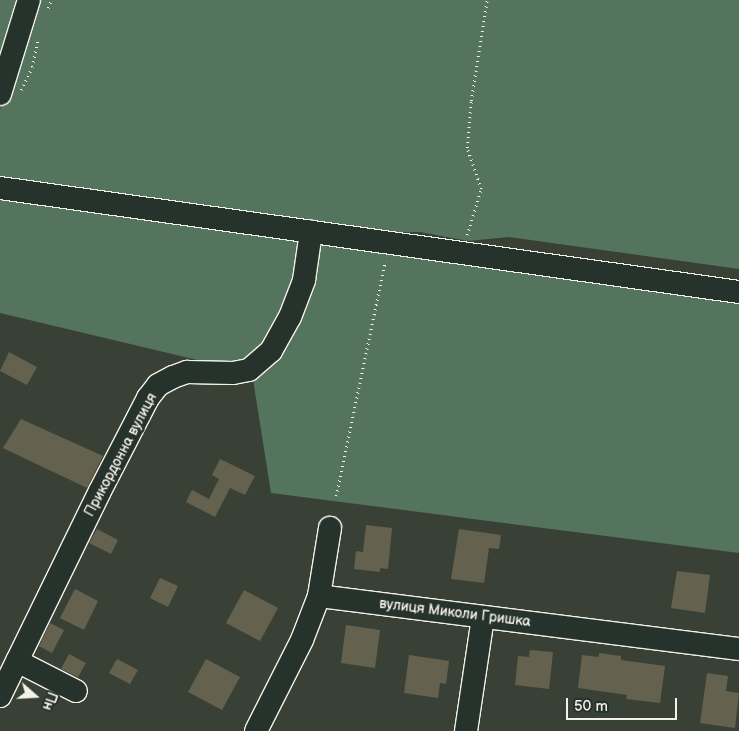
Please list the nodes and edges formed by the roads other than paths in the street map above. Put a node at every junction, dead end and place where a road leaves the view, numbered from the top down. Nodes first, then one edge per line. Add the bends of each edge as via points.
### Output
1 (29, 0) edge
2 (0, 94) edge
3 (0, 188) edge
4 (311, 232) junction
5 (739, 292) edge
6 (330, 528) dead end
7 (319, 596) junction
8 (483, 617) junction
9 (739, 649) edge
10 (17, 661) junction
11 (76, 691) dead end
12 (0, 696) edge
13 (256, 731) edge
14 (466, 731) edge

1 - 2 street
3 - 4 street
4 - 5 street
4 - 10 street, Прикордонна вулиця via 304,280 290,317 271,351 249,370 187,372 173,377 158,385 148,398
6 - 7 street
7 - 8 street, вулиця Миколи Гришка
7 - 13 street via 302,640
8 - 9 street, вулиця Миколи Гришка
8 - 14 street
10 - 11 street
10 - 12 street, Прикордонна вулиця

